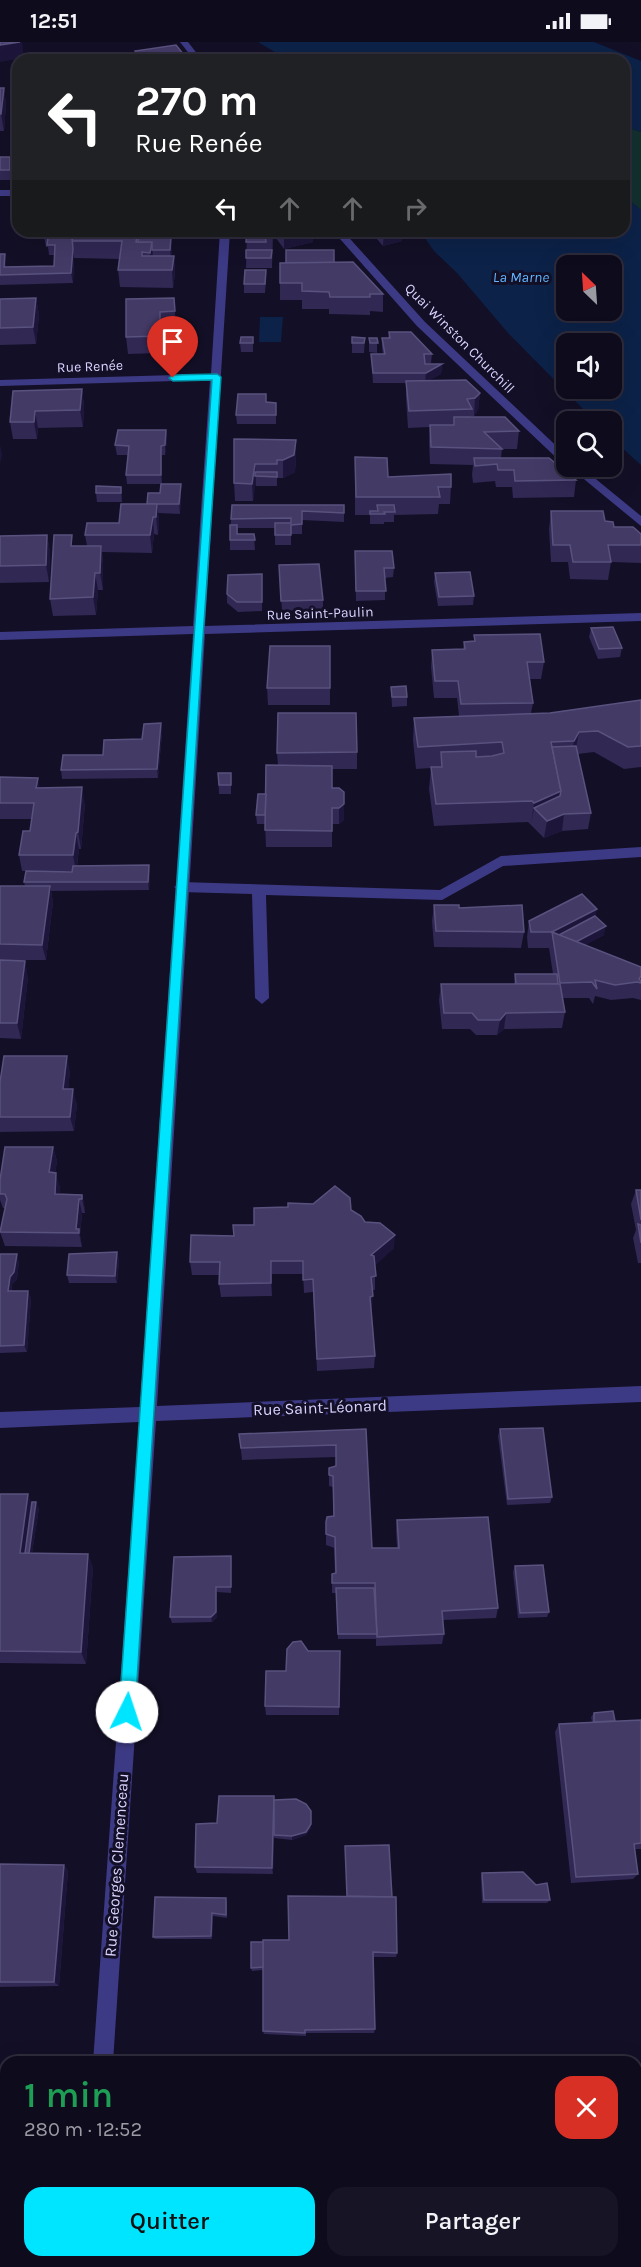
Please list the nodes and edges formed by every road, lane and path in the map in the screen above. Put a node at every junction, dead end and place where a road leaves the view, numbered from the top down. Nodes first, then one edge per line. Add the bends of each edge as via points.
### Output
1 (184, 42) edge
2 (193, 54) edge
3 (225, 237) edge
4 (343, 237) edge
5 (217, 377) junction
6 (0, 383) edge
7 (556, 452) edge
8 (586, 477) edge
9 (641, 522) edge
10 (641, 617) edge
11 (198, 632) junction
12 (0, 636) edge
13 (641, 852) edge
14 (181, 887) junction
15 (259, 890) junction
16 (262, 998) dead end
17 (641, 1394) edge
18 (148, 1414) junction
19 (0, 1420) edge
20 (103, 2056) edge

1 - 2 street
3 - 5 street, Rue Georges Clemenceau
4 - 7 street, Quai Winston Churchill via 421,324
5 - 6 street, Rue Renée
5 - 11 street, Rue Georges Clemenceau
8 - 9 street
10 - 11 street, Rue Saint-Paulin
11 - 12 street, Rue Saint-Paulin
11 - 14 street, Rue Georges Clemenceau
13 - 15 street via 501,861 442,895
14 - 15 street
14 - 18 street, Rue Georges Clemenceau
15 - 16 street
17 - 18 street, Rue Saint-Léonard
18 - 19 street, Rue Saint-Léonard
18 - 20 street, Rue Georges Clemenceau

